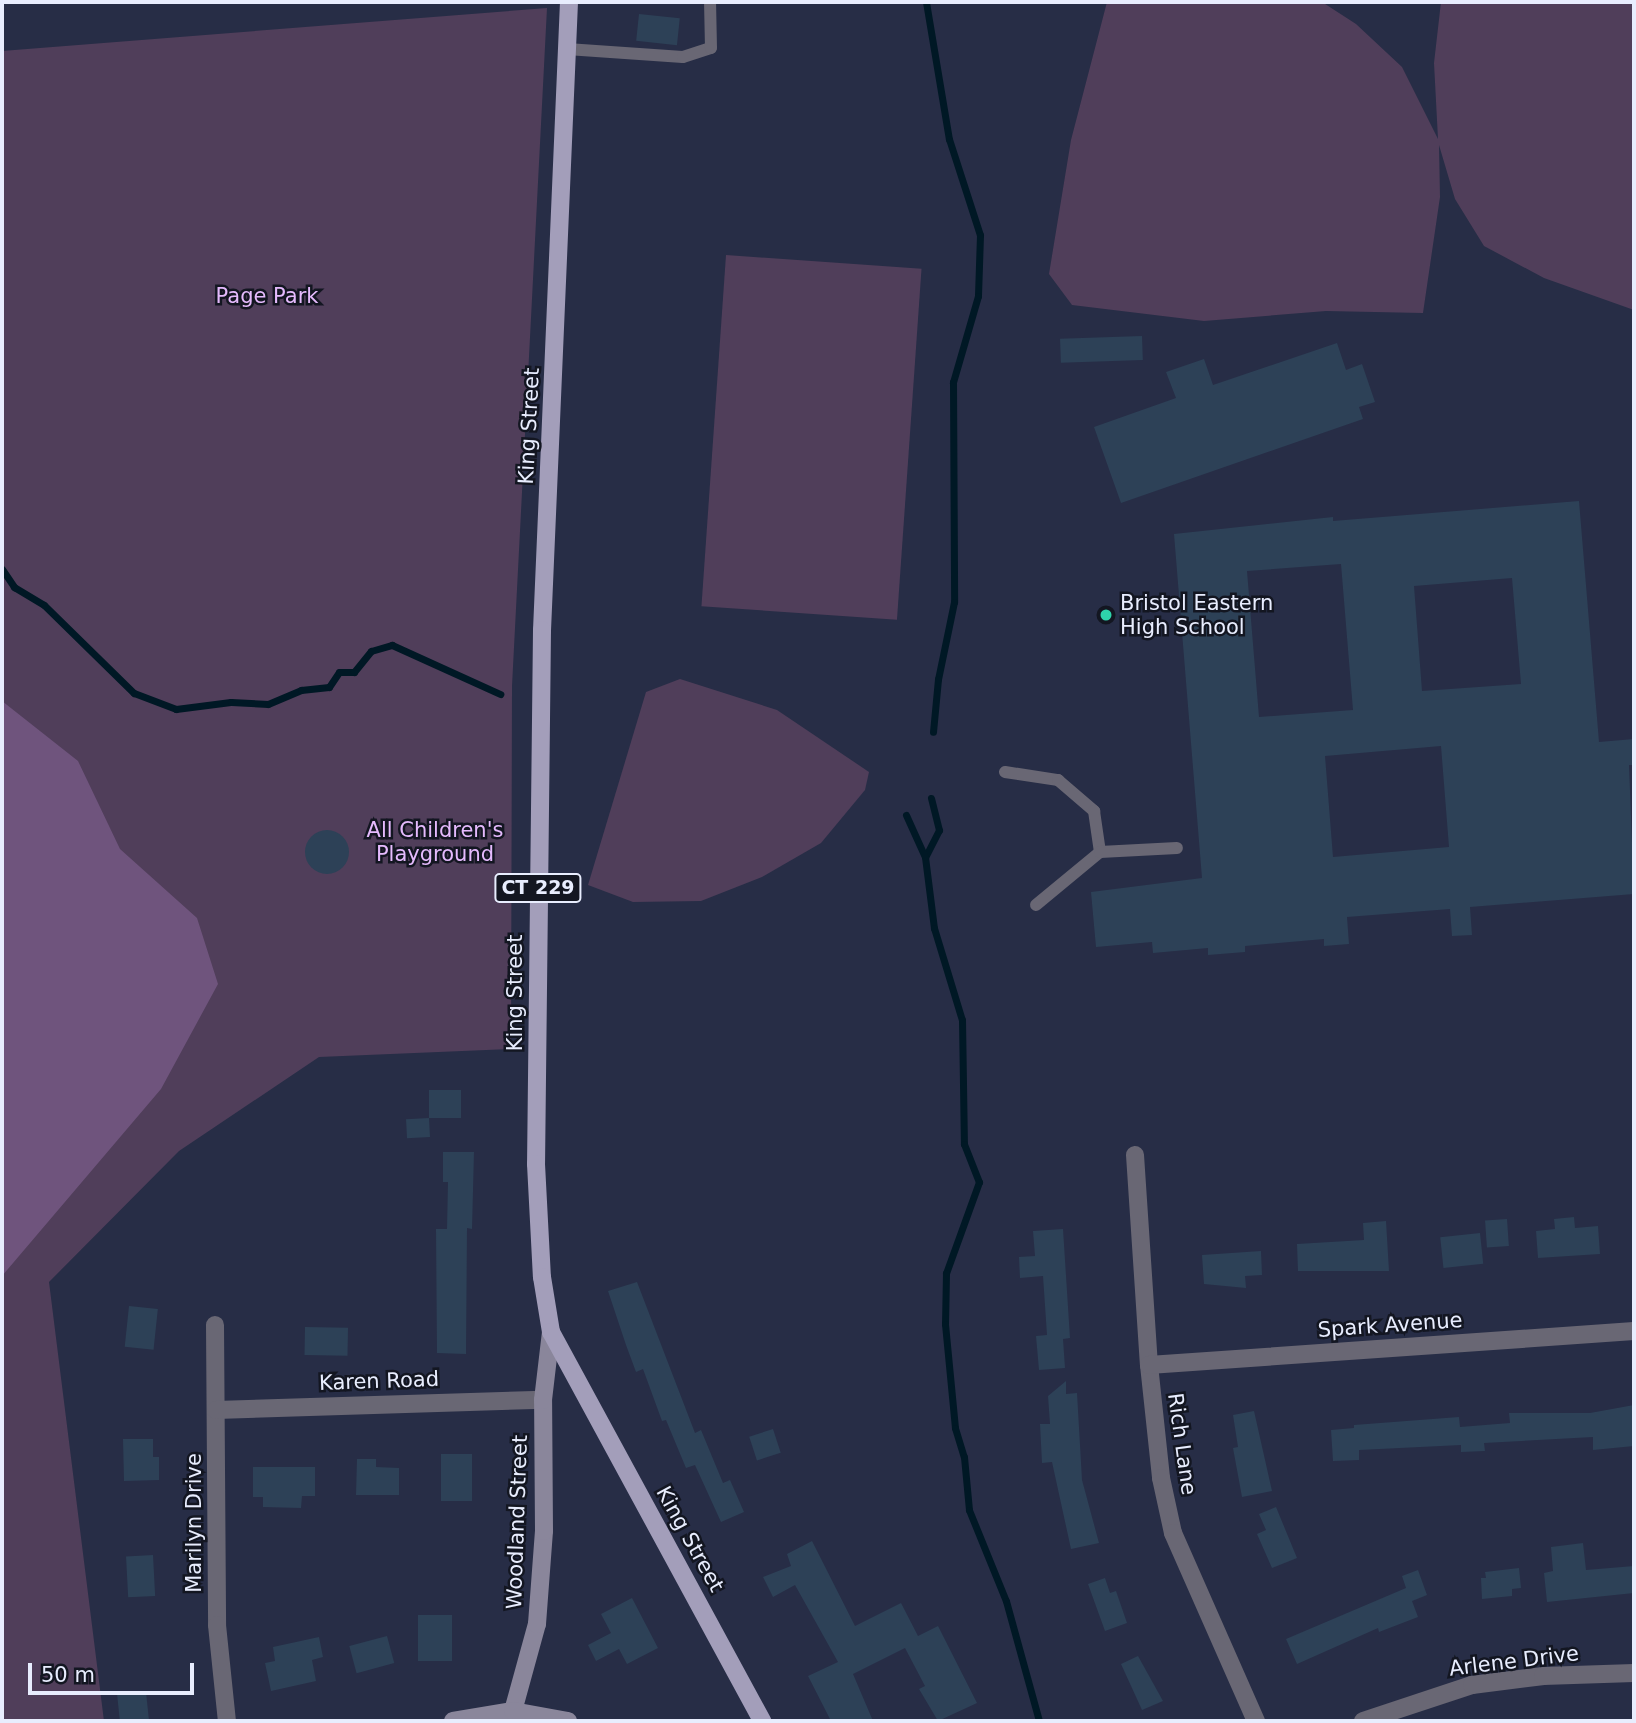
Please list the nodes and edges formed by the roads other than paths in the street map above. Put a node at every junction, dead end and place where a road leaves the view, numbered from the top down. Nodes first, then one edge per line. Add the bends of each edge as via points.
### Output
1 (569, 2) edge
2 (710, 2) edge
3 (567, 50) junction
4 (1005, 772) dead end
5 (1177, 848) dead end
6 (1100, 852) junction
7 (1036, 905) dead end
8 (1135, 1155) dead end
9 (215, 1325) dead end
10 (1634, 1331) edge
11 (551, 1332) junction
12 (1149, 1365) junction
13 (544, 1400) junction
14 (216, 1410) junction
15 (1634, 1673) edge
16 (513, 1710) junction
17 (227, 1721) edge
18 (453, 1721) edge
19 (564, 1721) edge
20 (762, 1721) edge
21 (1256, 1721) edge
22 (1363, 1721) edge

1 - 3 main road, King Street / CT 229
2 - 3 lane via 711,48 683,57
3 - 11 main road, King Street / CT 229 via 542,630 539,851 537,1231
4 - 6 lane via 1058,780 1094,811
5 - 6 lane
6 - 7 lane
8 - 12 street, Rich Lane
9 - 14 street, Marilyn Drive
10 - 12 street, Spark Avenue
11 - 13 street, Woodland Street
11 - 20 main road, King Street / CT 229
12 - 21 street, Rich Lane via 1161,1478 1173,1532
13 - 14 street, Karen Road
13 - 16 street, Woodland Street via 544,1531 537,1624
14 - 17 street, Marilyn Drive via 217,1625
15 - 22 street, Arlene Drive via 1543,1676 1472,1685
16 - 18 street
16 - 19 street

